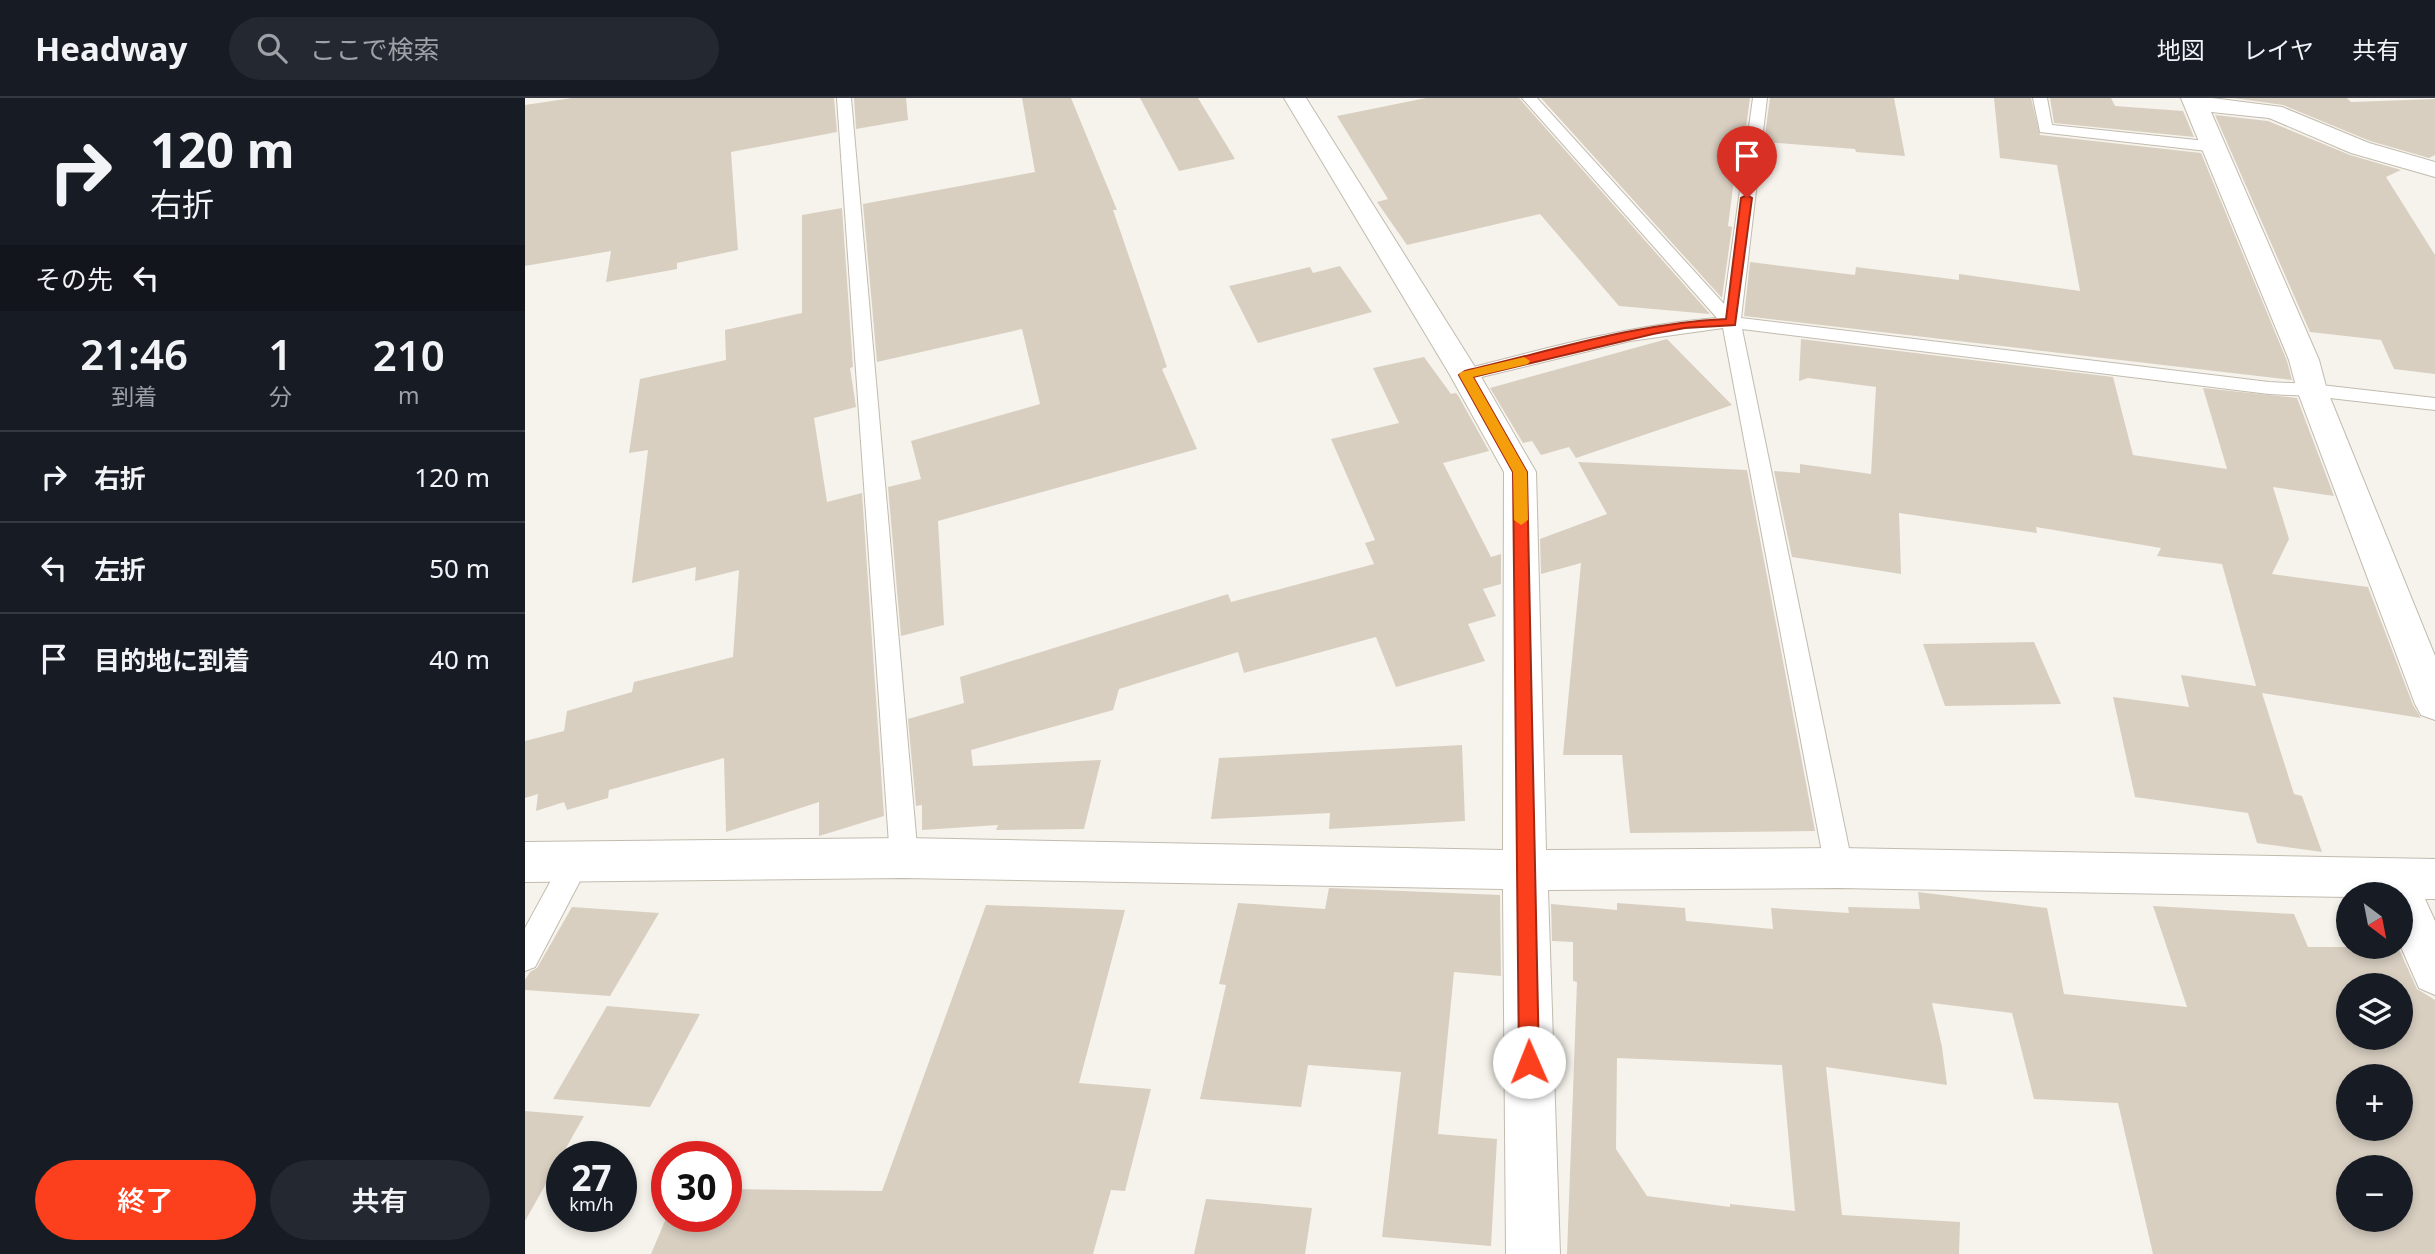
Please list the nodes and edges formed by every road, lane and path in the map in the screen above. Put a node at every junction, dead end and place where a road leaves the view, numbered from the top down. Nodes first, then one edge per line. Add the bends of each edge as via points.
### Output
1 (844, 98) edge
2 (1295, 98) edge
3 (1529, 98) edge
4 (1760, 98) edge
5 (2040, 98) edge
6 (2194, 101) edge
7 (2215, 147) junction
8 (2435, 170) edge
9 (1731, 322) junction
10 (1465, 375) junction
11 (2312, 390) junction
12 (2435, 404) edge
13 (2435, 705) edge
14 (904, 858) junction
15 (525, 862) edge
16 (576, 862) junction
17 (1839, 869) junction
18 (1525, 870) junction
19 (2336, 885) edge
20 (2413, 905) edge
21 (525, 957) edge
22 (2435, 972) edge
23 (1534, 1254) edge

1 - 14 lane
2 - 10 street
3 - 9 lane
4 - 9 lane
5 - 7 lane via 2045,129
6 - 7 street
6 - 8 street via 2274,112 2360,148
7 - 11 street via 2304,360
9 - 10 lane via 1653,330
9 - 11 lane via 2255,387
9 - 17 lane
10 - 18 street via 1520,472
11 - 12 lane
11 - 13 street
14 - 16 street
14 - 18 street
15 - 16 street
16 - 21 lane
17 - 18 street
17 - 19 street
18 - 23 street
20 - 22 street

